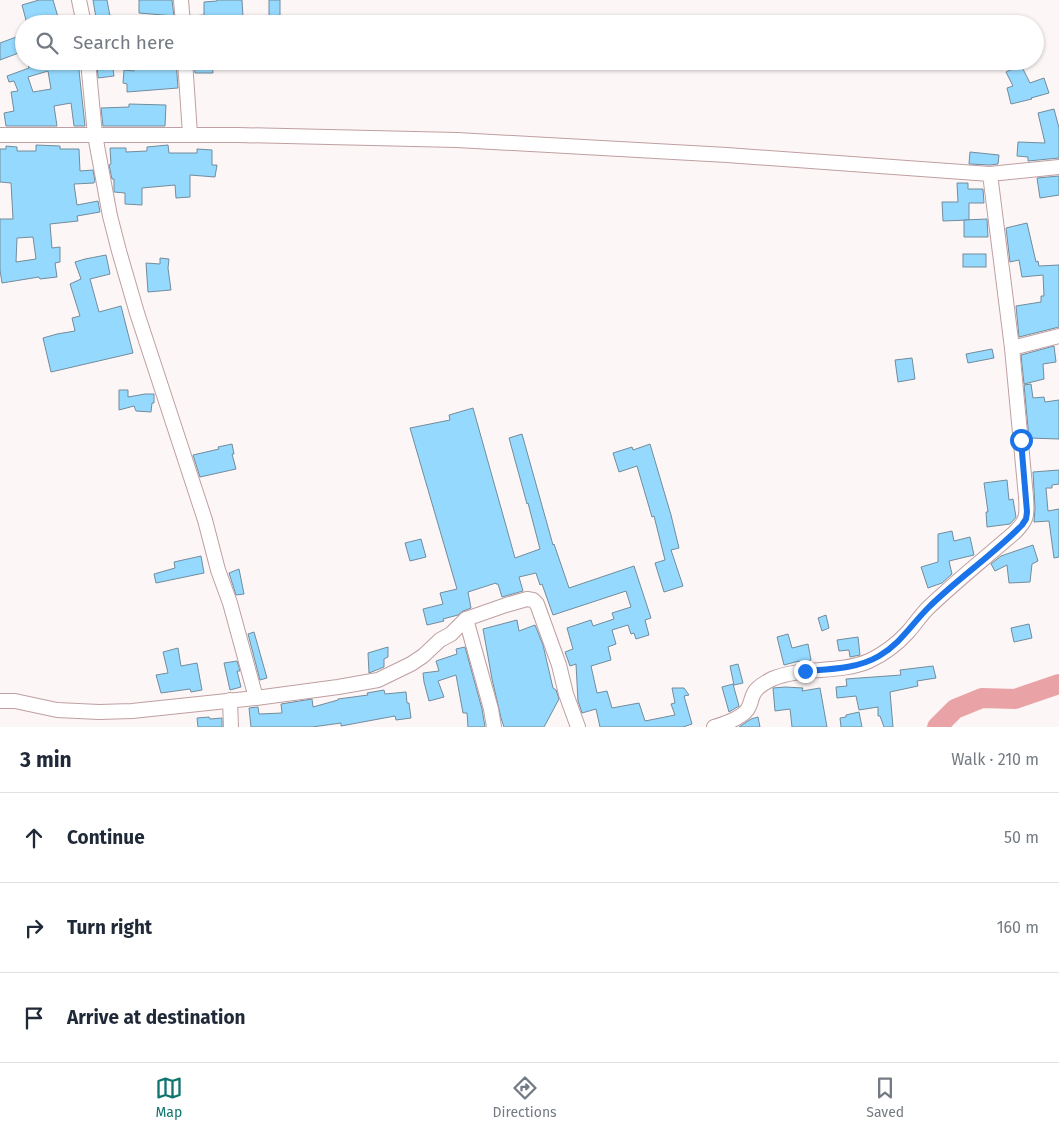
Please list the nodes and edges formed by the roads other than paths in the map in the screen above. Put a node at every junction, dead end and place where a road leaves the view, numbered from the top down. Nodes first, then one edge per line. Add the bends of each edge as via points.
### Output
1 (80, 0) edge
2 (181, 0) edge
3 (82, 15) edge
4 (182, 15) edge
5 (89, 70) edge
6 (186, 70) edge
7 (190, 134) junction
8 (0, 135) edge
9 (95, 135) junction
10 (1059, 167) edge
11 (990, 174) junction
12 (1059, 336) edge
13 (1012, 348) junction
14 (466, 620) junction
15 (256, 698) junction
16 (230, 700) junction
17 (0, 701) edge
18 (231, 727) edge
19 (494, 727) edge
20 (578, 727) edge
21 (714, 727) edge

1 - 3 street
2 - 4 street
5 - 9 street
6 - 7 street
7 - 9 street
7 - 11 street via 457,140
8 - 9 street
9 - 15 street via 118,251 205,520
10 - 11 street
11 - 13 street
12 - 13 street
13 - 21 street via 1027,512 1022,525 927,609 887,651 867,662 791,673 771,680 754,692 749,709 742,716
14 - 15 street via 423,656 378,680
14 - 19 street
14 - 20 street via 526,599 533,600 541,614
15 - 16 street
16 - 17 street via 99,712 57,710
16 - 18 street

